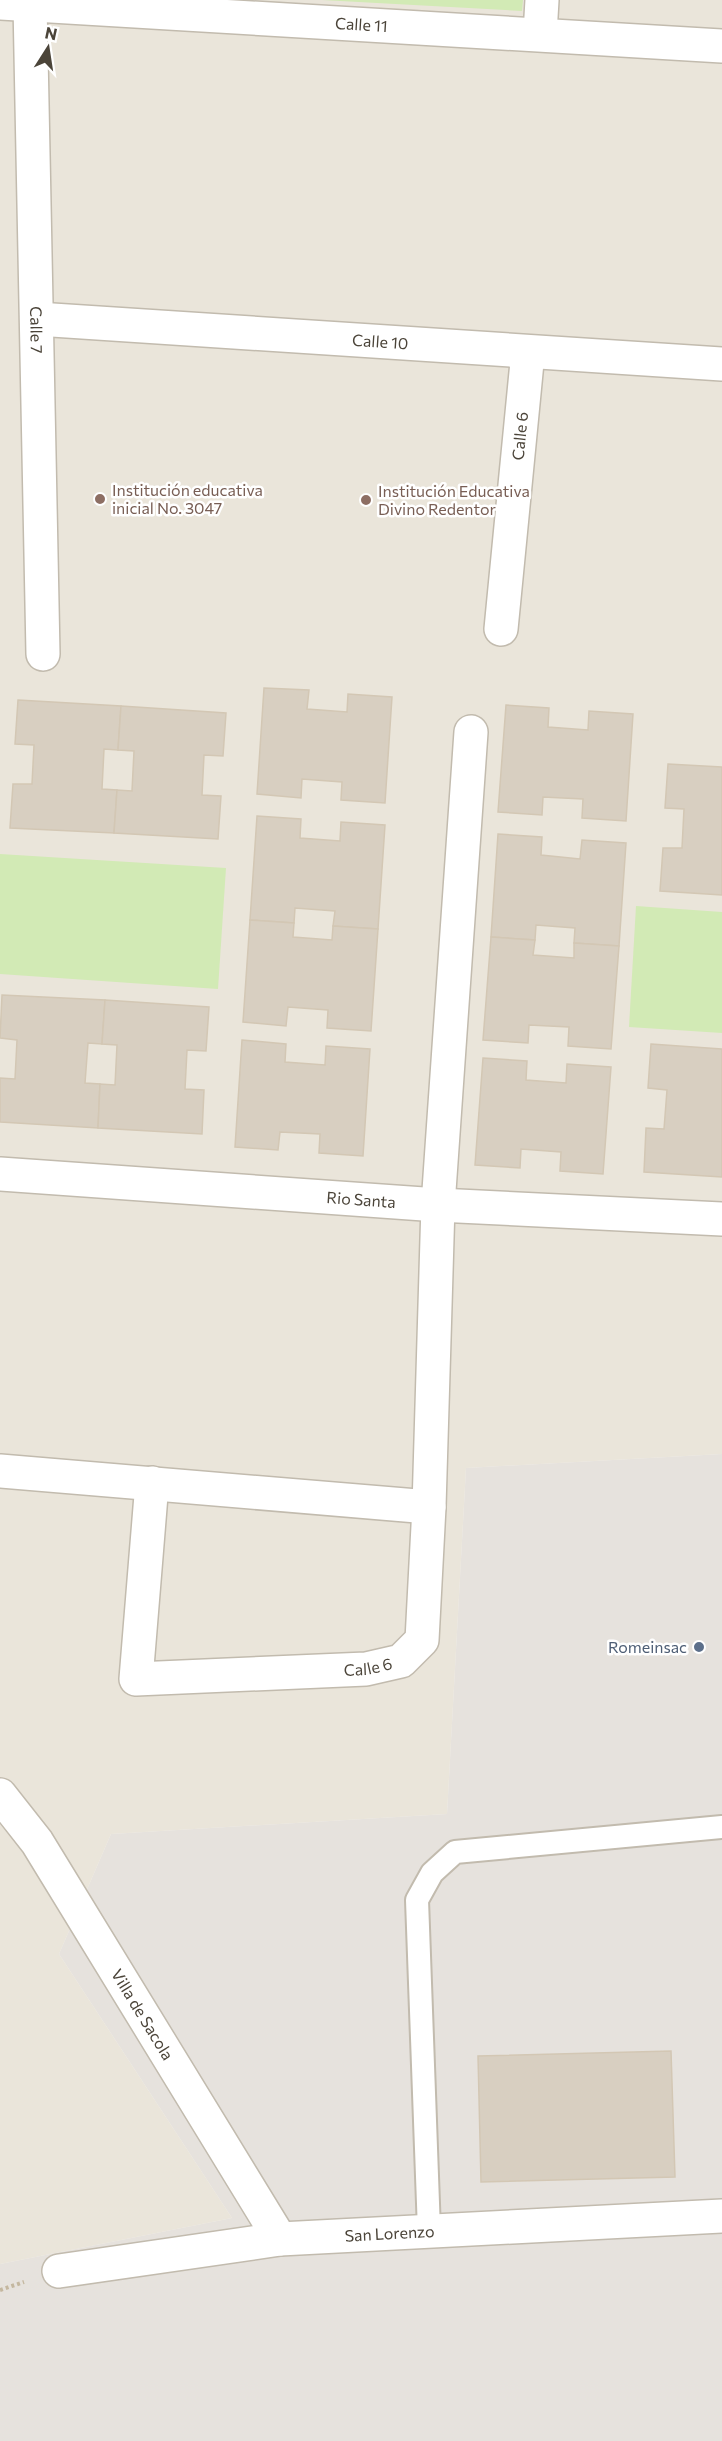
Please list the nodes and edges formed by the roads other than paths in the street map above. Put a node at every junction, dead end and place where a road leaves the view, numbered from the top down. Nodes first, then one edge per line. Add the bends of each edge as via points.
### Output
1 (542, 0) edge
2 (15, 3) edge
3 (540, 34) junction
4 (722, 46) edge
5 (37, 319) junction
6 (528, 352) junction
7 (722, 364) edge
8 (501, 629) dead end
9 (43, 654) dead end
10 (471, 732) dead end
11 (0, 1174) edge
12 (438, 1205) junction
13 (722, 1219) edge
14 (0, 1471) edge
15 (152, 1483) junction
16 (429, 1507) junction
17 (0, 1795) edge
18 (722, 1827) edge
19 (722, 2216) edge
20 (429, 2231) junction
21 (280, 2239) junction
22 (59, 2271) dead end

1 - 3 street
2 - 3 street, Calle 11
2 - 5 street, Calle 7
3 - 4 street, Calle 11
5 - 6 street, Calle 10
5 - 9 street, Calle 7
6 - 7 street, Calle 10
6 - 8 street, Calle 6
10 - 12 street, Calle 6
11 - 12 street, Rio Santa
12 - 13 street, Rio Santa
12 - 16 street, Calle 6
14 - 15 street
15 - 16 street
15 - 16 street, Calle 6 via 136,1678 366,1669 401,1662 422,1640
17 - 21 street, Villa de Sacola via 37,1842
18 - 20 lane via 455,1852 432,1873 417,1900
19 - 20 street, San Lorenzo
20 - 21 street, San Lorenzo
21 - 22 street, San Lorenzo

